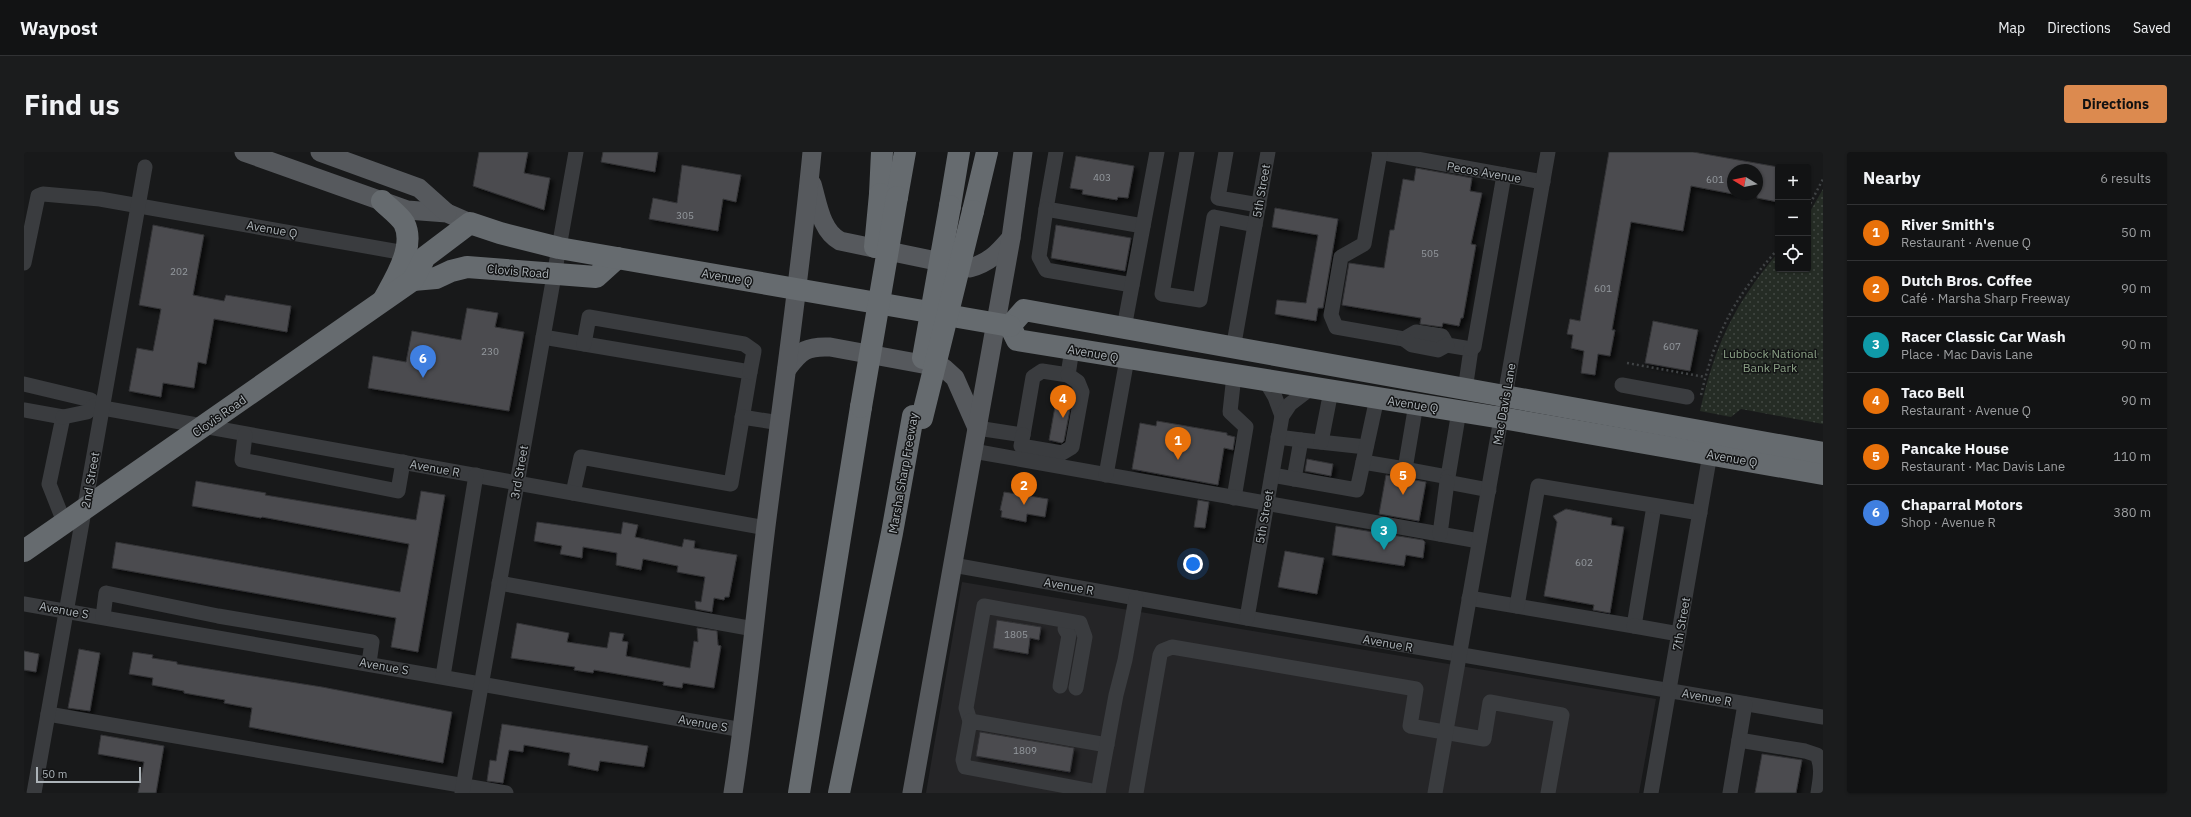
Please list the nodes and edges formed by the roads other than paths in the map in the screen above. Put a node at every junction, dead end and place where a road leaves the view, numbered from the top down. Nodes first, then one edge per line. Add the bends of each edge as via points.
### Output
1 (244, 152) edge
2 (320, 152) edge
3 (576, 152) edge
4 (812, 152) edge
5 (882, 152) edge
6 (905, 152) edge
7 (959, 152) edge
8 (987, 152) edge
9 (1023, 152) edge
10 (1056, 152) edge
11 (1157, 152) edge
12 (1187, 152) edge
13 (1226, 152) edge
14 (1268, 152) edge
15 (1548, 152) edge
16 (1380, 153) edge
17 (145, 167) dead end
18 (1504, 175) junction
19 (810, 177) junction
20 (1543, 182) junction
21 (888, 195) junction
22 (1218, 198) junction
23 (382, 201) junction
24 (1259, 204) junction
25 (138, 206) junction
26 (1046, 209) junction
27 (447, 214) junction
28 (1214, 218) junction
29 (470, 223) junction
30 (1255, 225) junction
31 (1143, 226) junction
32 (1011, 238) junction
33 (559, 248) junction
34 (405, 253) junction
35 (617, 258) junction
36 (24, 263) edge
37 (555, 274) junction
38 (413, 280) junction
39 (1132, 285) junction
40 (798, 289) junction
41 (383, 302) junction
42 (1002, 325) junction
43 (1124, 328) junction
44 (543, 337) junction
45 (584, 344) junction
46 (1072, 349) junction
47 (1233, 349) junction
48 (1470, 349) junction
49 (1127, 359) junction
50 (787, 369) junction
51 (750, 372) junction
52 (1068, 375) junction
53 (1234, 376) junction
54 (1265, 380) junction
55 (24, 384) edge
56 (1622, 385) dead end
57 (1321, 389) junction
58 (1465, 390) junction
59 (1694, 397) road end
60 (1377, 398) junction
61 (1416, 404) junction
62 (98, 407) junction
63 (1503, 408) junction
64 (24, 410) edge
65 (1459, 411) junction
66 (1282, 416) junction
67 (63, 417) junction
68 (742, 417) junction
69 (917, 417) junction
70 (780, 423) junction
71 (202, 427) junction
72 (977, 428) junction
73 (246, 435) junction
74 (1278, 437) junction
75 (1301, 440) junction
76 (1022, 441) junction
77 (1321, 442) junction
78 (1366, 447) junction
79 (973, 451) junction
80 (1823, 453) edge
81 (1710, 454) junction
82 (403, 462) junction
83 (1363, 462) junction
84 (1405, 469) junction
85 (1823, 474) edge
86 (476, 475) junction
87 (1106, 475) junction
88 (1272, 475) junction
89 (1294, 479) junction
90 (1448, 480) junction
91 (517, 482) junction
92 (1488, 490) junction
93 (574, 493) junction
94 (1234, 498) junction
95 (1267, 503) junction
96 (1654, 506) junction
97 (85, 507) junction
98 (1700, 513) junction
99 (64, 522) junction
100 (766, 528) junction
101 (1440, 534) junction
102 (1479, 541) junction
103 (24, 551) edge
104 (953, 565) junction
105 (499, 583) junction
106 (1136, 598) junction
107 (1469, 598) junction
108 (24, 604) edge
109 (1517, 606) junction
110 (67, 611) junction
111 (103, 617) junction
112 (1247, 618) junction
113 (981, 622) junction
114 (1634, 626) junction
115 (754, 629) junction
116 (1679, 634) junction
117 (1459, 655) junction
118 (369, 663) junction
119 (442, 676) junction
120 (482, 683) junction
121 (1670, 691) junction
122 (1745, 704) junction
123 (48, 714) junction
124 (1823, 717) edge
125 (970, 721) junction
126 (743, 730) junction
127 (1445, 732) junction
128 (1739, 740) junction
129 (1107, 745) junction
130 (799, 786) edge
131 (463, 789) edge
132 (1098, 792) edge
133 (34, 793) edge
134 (506, 793) edge
135 (733, 793) edge
136 (839, 793) edge
137 (912, 793) edge
138 (1136, 793) edge
139 (1435, 793) edge
140 (1548, 793) edge
141 (1651, 793) edge
142 (1730, 793) edge
143 (1818, 793) edge

1 - 23 main road, Avenue Q
2 - 27 main road, Avenue Q via 419,188
3 - 33 street, 3rd Street
4 - 19 main road
5 - 21 highway
6 - 21 highway
7 - 69 highway, Marsha Sharp Freeway, bridge
8 - 69 highway, bridge
9 - 32 main road
10 - 26 street
11 - 31 street
12 - 28 street via 1162,294 1200,300
13 - 22 street
14 - 24 street, 5th Street
15 - 20 street, Mac Davis Lane
16 - 18 street, Pecos Avenue
16 - 48 street via 1364,244 1341,257 1331,315 1336,327 1404,339 1416,332 1442,336 1447,345
17 - 25 street, 2nd Street
18 - 20 street, Pecos Avenue
18 - 48 street via 1474,347
19 - 32 main road via 826,230 840,242 970,268 985,264
19 - 40 main road
20 - 63 street, Mac Davis Lane
21 - 130 highway, bridge via 861,407
22 - 24 street
22 - 28 street
23 - 27 main road, Avenue Q via 407,210
23 - 34 highway via 405,227 408,241
24 - 30 street, 5th Street
25 - 34 street, Avenue Q
25 - 36 street, Avenue Q via 100,199 43,194 38,196
25 - 62 street, 2nd Street
26 - 31 street
26 - 39 street via 1039,257 1046,270
27 - 29 main road, Avenue Q
28 - 30 street
29 - 33 highway, Avenue Q
29 - 38 highway, Clovis Road via 425,257
30 - 47 street, 5th Street
31 - 39 street
32 - 42 main road
33 - 35 highway, Avenue Q
33 - 37 street, 3rd Street
34 - 41 highway
35 - 37 highway, Clovis Road via 596,277
35 - 40 highway, Avenue Q
37 - 38 highway, Clovis Road via 467,267 436,278
37 - 44 street, 3rd Street
38 - 41 highway, Clovis Road
39 - 43 street
40 - 42 highway, Avenue Q
40 - 50 main road
41 - 71 highway, Clovis Road
42 - 43 highway, Avenue Q via 1024,310
42 - 46 highway, Avenue Q via 1017,340
42 - 72 main road
43 - 47 highway, Avenue Q
44 - 45 street
44 - 91 street, 3rd Street
45 - 51 street
45 - 51 street via 588,317 744,344 754,351
46 - 49 highway, Avenue Q
46 - 52 street
47 - 58 highway, Avenue Q
48 - 58 street
49 - 53 highway, Avenue Q
49 - 87 street
50 - 70 main road
50 - 72 main road via 796,356 805,349 818,347 944,368 955,378
51 - 68 street
52 - 76 street via 1042,371 1033,377
52 - 76 street via 1078,382 1082,392 1072,447 1062,453
53 - 54 highway, Avenue Q
53 - 94 street via 1230,412 1246,427
54 - 57 highway, Avenue Q
54 - 66 street
55 - 62 street, Avenue R via 91,400
56 - 59 street
57 - 60 highway, Avenue Q
57 - 66 street, 5th Street via 1290,404
57 - 77 street
58 - 63 highway, Avenue Q
60 - 61 highway, Avenue Q
60 - 78 street
61 - 65 highway, Avenue Q
61 - 84 street
62 - 67 street
62 - 71 street, Avenue R
62 - 97 street, 2nd Street
63 - 65 highway, Avenue Q
63 - 80 highway, Avenue Q
63 - 81 highway, Avenue Q
63 - 92 street, Mac Davis Lane
64 - 67 street
65 - 90 street
66 - 74 street, 5th Street
67 - 99 street via 49,484
68 - 70 street
68 - 93 street via 731,484 581,457
69 - 136 highway, Marsha Sharp Freeway
70 - 100 main road
71 - 73 street, Avenue R
71 - 97 highway, Clovis Road
72 - 76 street
72 - 79 main road
73 - 82 street, Avenue R
73 - 82 street via 242,460 398,491
74 - 75 street
74 - 88 street, 5th Street
75 - 77 street
75 - 89 street
77 - 78 street
78 - 83 street
79 - 87 street
79 - 104 main road
81 - 85 highway, Avenue Q
81 - 98 street, 7th Street
82 - 86 street, Avenue R
83 - 84 street
83 - 89 street via 1357,490
84 - 90 street
86 - 91 street, Avenue R
86 - 119 street
87 - 94 street
88 - 89 street
88 - 95 street, 5th Street
90 - 92 street
90 - 101 street
91 - 93 street, Avenue R
91 - 105 street, 3rd Street
92 - 102 street, Mac Davis Lane
93 - 100 street, Avenue R
94 - 95 street
95 - 101 street
95 - 112 street, 5th Street
96 - 98 street
96 - 109 street via 1538,486
96 - 114 street
97 - 99 highway, Clovis Road
97 - 110 street, 2nd Street
98 - 116 street, 7th Street
99 - 103 highway, Clovis Road
100 - 115 main road
101 - 102 street
102 - 107 street, Mac Davis Lane
104 - 106 street, Avenue R
104 - 137 main road
105 - 115 street
105 - 120 street, 3rd Street
106 - 112 street, Avenue R
106 - 129 street
107 - 109 street
107 - 117 street, Mac Davis Lane
108 - 110 street, Avenue S
109 - 114 street
110 - 111 street, Avenue S
110 - 123 street, 2nd Street
111 - 118 street, Avenue S
111 - 118 street via 106,593 218,616 372,642
112 - 117 street, Avenue R
113 - 113 street via 984,606 1080,623 1085,638 1069,687 1069,635 1065,629 991,615
113 - 125 street via 966,708
114 - 116 street
115 - 126 main road
116 - 121 street, 7th Street
117 - 121 street, Avenue R
117 - 127 street, Mac Davis Lane
118 - 119 street, Avenue S
119 - 120 street, Avenue S
120 - 126 street, Avenue S
120 - 131 street, 3rd Street
121 - 122 street, Avenue R
121 - 141 street, 7th Street
122 - 124 street, Avenue R
122 - 128 street
123 - 131 street
123 - 133 street, 2nd Street
125 - 129 street
125 - 132 street via 963,760 965,767
126 - 135 main road
127 - 138 street via 1410,726 1416,690 1172,647 1162,651 1160,655
127 - 139 street, Mac Davis Lane
127 - 140 street via 1484,739 1490,702 1562,715
128 - 142 street
128 - 143 street via 1817,755 1822,772
129 - 132 street
131 - 134 street

